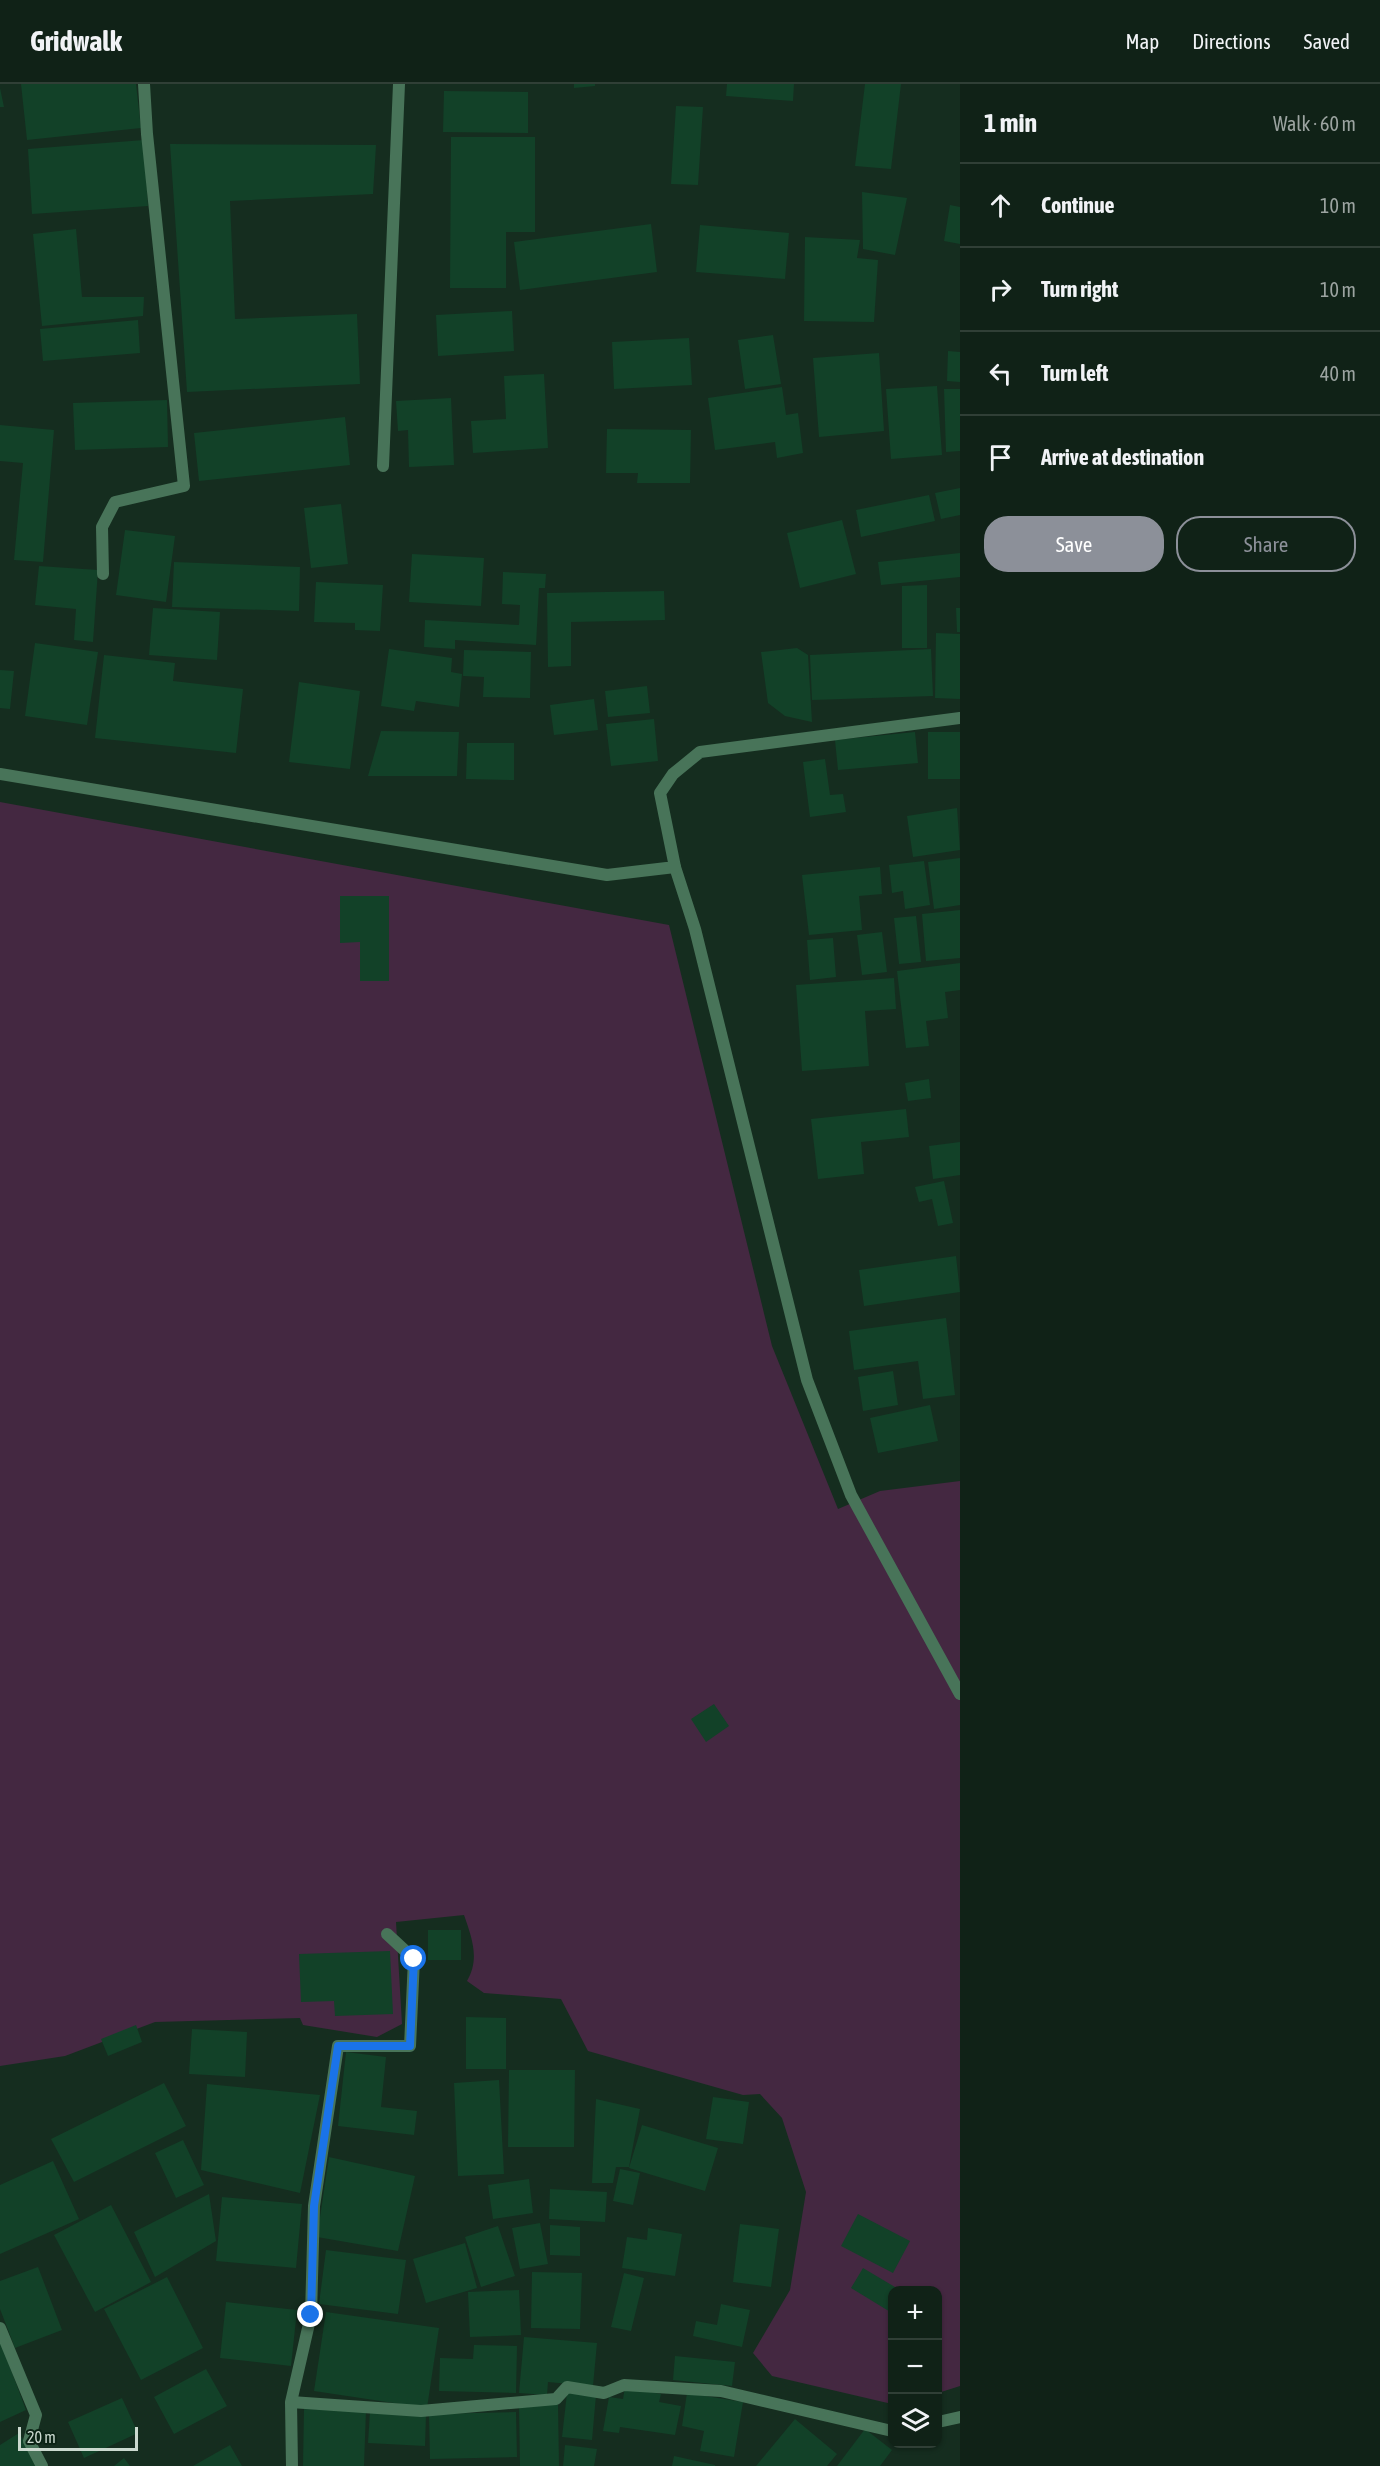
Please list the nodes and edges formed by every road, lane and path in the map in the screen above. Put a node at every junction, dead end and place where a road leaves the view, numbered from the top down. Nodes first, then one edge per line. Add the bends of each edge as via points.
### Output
1 (144, 84) edge
2 (399, 84) edge
3 (383, 466) dead end
4 (104, 574) dead end
5 (960, 718) edge
6 (0, 774) edge
7 (675, 867) junction
8 (960, 1694) edge
9 (387, 1934) dead end
10 (0, 2328) edge
11 (291, 2402) junction
12 (960, 2417) edge
13 (942, 2421) edge
14 (888, 2431) edge
15 (42, 2466) edge
16 (292, 2466) edge

1 - 4 street via 184,486 115,502 102,527
2 - 3 street
5 - 7 street via 700,752 673,774 660,793
6 - 7 street via 607,875
7 - 8 street via 695,928 807,1380 851,1495
9 - 11 street via 414,1959 410,2046 338,2046 314,2206 311,2315
10 - 15 street via 36,2415 29,2441
11 - 14 street via 421,2412 556,2399 567,2387 604,2393 624,2385 721,2391
11 - 16 street
12 - 13 street

